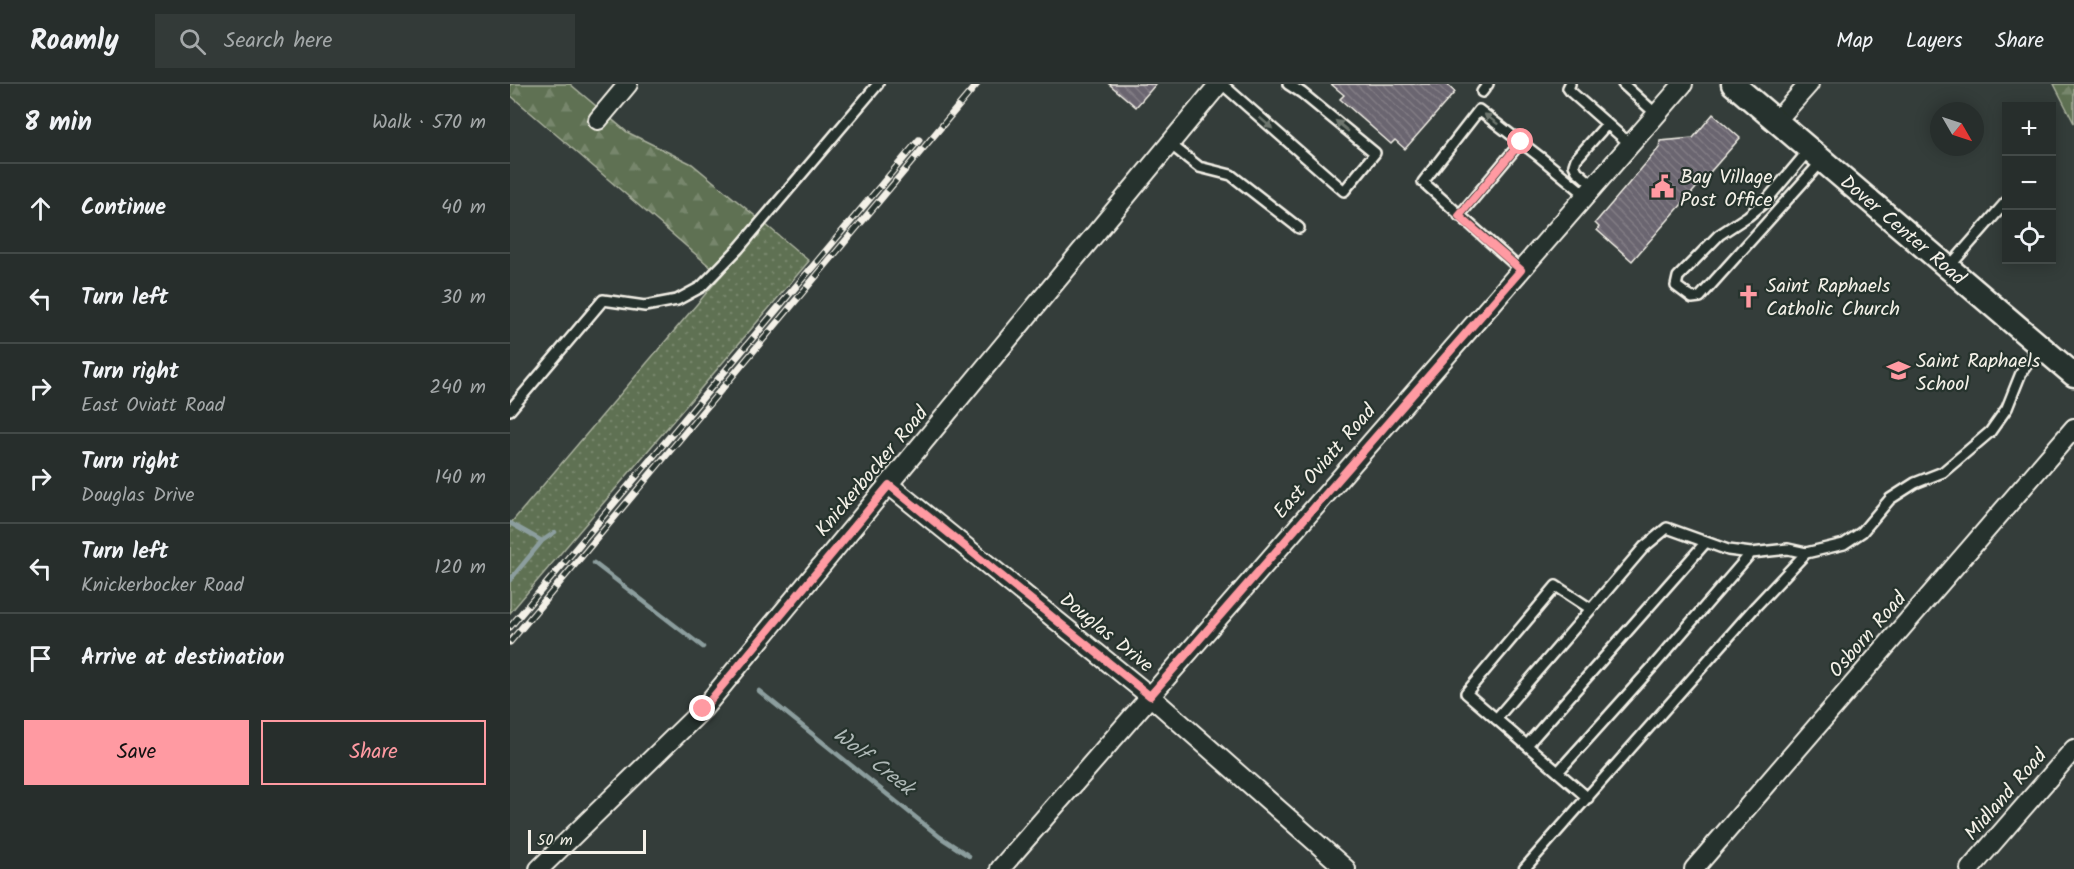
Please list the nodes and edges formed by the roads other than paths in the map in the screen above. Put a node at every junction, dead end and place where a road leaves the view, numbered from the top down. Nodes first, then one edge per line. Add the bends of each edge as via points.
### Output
1 (628, 84) edge
2 (878, 84) edge
3 (1221, 84) edge
4 (1288, 84) edge
5 (1570, 84) edge
6 (1623, 84) edge
7 (1683, 84) edge
8 (1733, 84) edge
9 (1809, 84) edge
10 (1656, 114) junction
11 (598, 120) dead end
12 (1777, 120) junction
13 (1607, 124) junction
14 (1521, 142) junction
15 (1170, 144) junction
16 (1630, 144) junction
17 (1817, 154) junction
18 (1590, 191) junction
19 (2002, 208) edge
20 (1459, 216) junction
21 (1299, 228) dead end
22 (1949, 267) junction
23 (1521, 270) junction
24 (2040, 346) junction
25 (2074, 375) edge
26 (510, 410) edge
27 (2074, 428) edge
28 (889, 485) junction
29 (1706, 542) junction
30 (1751, 553) junction
31 (1806, 553) junction
32 (1591, 609) junction
33 (1150, 696) junction
34 (1496, 719) junction
35 (1527, 745) junction
36 (2074, 749) edge
37 (1558, 772) junction
38 (1588, 798) junction
39 (539, 869) edge
40 (1000, 869) edge
41 (1346, 869) edge
42 (1524, 869) edge
43 (1694, 869) edge
44 (1970, 869) edge

1 - 11 street
2 - 26 lane via 739,248 701,287 677,300 645,306 603,300
3 -> 4 lane via 1344,191 1375,153
3 - 15 street, Knickerbocker Road
5 - 13 lane via 1571,92
6 - 10 lane
7 - 10 street, East Oviatt Road
8 - 12 street, Dover Center Road
9 - 12 street
10 - 16 street, East Oviatt Road
12 - 17 street, Dover Center Road
13 - 16 lane
13 - 18 lane via 1574,165
14 - 18 lane
14 - 20 lane
14 -> 20 lane via 1479,110 1423,182
15 - 21 lane via 1199,167 1231,175
15 - 28 street, Knickerbocker Road
16 - 18 street, East Oviatt Road
17 - 17 lane via 1700,297 1692,298 1676,286 1678,277 1719,235 1765,202
17 - 22 street, Dover Center Road
18 - 23 street, East Oviatt Road
19 - 22 lane
20 - 23 lane
22 - 24 street, Dover Center Road
23 - 33 street, East Oviatt Road
24 - 25 street, Dover Center Road
24 - 31 lane via 2020,373 2007,408 1970,451 1943,472 1890,499 1862,532 1844,544
27 - 43 street, Osborn Road
28 - 33 street, Douglas Drive
28 - 39 street, Knickerbocker Road via 703,709
29 - 30 lane
29 - 32 lane via 1667,528 1644,547
29 - 35 lane
30 - 31 lane via 1788,549
30 - 37 lane
31 - 38 lane
32 - 34 lane
32 - 34 lane via 1556,586 1466,693
33 - 40 street, East Oviatt Road
33 - 41 street, Douglas Drive
34 - 35 lane
35 - 37 lane
36 - 44 street, Midland Road
37 - 38 lane
38 - 42 lane

